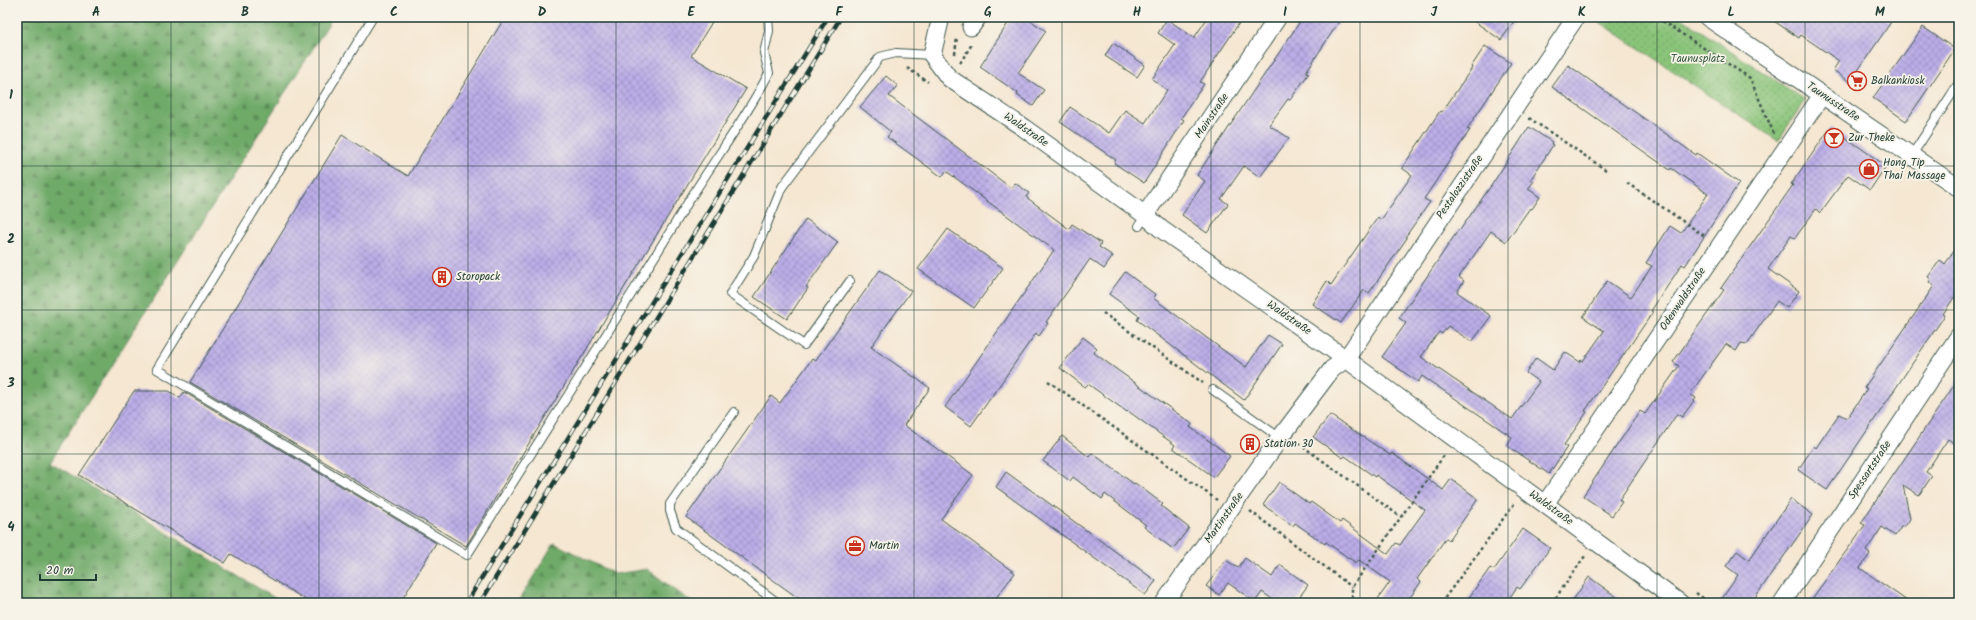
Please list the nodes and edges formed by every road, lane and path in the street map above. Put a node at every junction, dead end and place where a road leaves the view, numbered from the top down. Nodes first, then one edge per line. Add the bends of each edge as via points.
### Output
1 (373, 17) edge
2 (768, 17) edge
3 (940, 17) edge
4 (1278, 17) edge
5 (1576, 17) edge
6 (1639, 17) edge
7 (1707, 17) edge
8 (969, 26) edge
9 (932, 55) junction
10 (964, 58) dead end
11 (961, 61) dead end
12 (959, 65) dead end
13 (1959, 83) edge
14 (1822, 95) junction
15 (1514, 107) junction
16 (1782, 152) junction
17 (1912, 155) junction
18 (1606, 170) dead end
19 (1627, 183) dead end
20 (1959, 188) edge
21 (1142, 221) junction
22 (1719, 246) junction
23 (850, 281) dead end
24 (1103, 313) dead end
25 (1959, 336) edge
26 (1346, 359) junction
27 (1048, 382) dead end
28 (1213, 390) joint
29 (734, 412) dead end
30 (1282, 436) junction
31 (1448, 451) dead end
32 (1517, 500) dead end
33 (1545, 504) junction
34 (1233, 505) junction
35 (1402, 517) junction
36 (1589, 551) dead end
37 (1352, 587) junction
38 (778, 603) edge
39 (1164, 603) edge
40 (1349, 603) edge
41 (1441, 603) edge
42 (1552, 603) edge
43 (1680, 603) edge
44 (1782, 603) edge

1 - 2 lane via 157,369 467,555 760,90 769,73 764,53 769,31
3 - 9 street
4 - 21 street, Mainstraße
5 - 15 street, Pestalozzistraße
6 - 16 path via 1659,19 1750,78
7 - 14 street, Taunusstraße
8 - 12 path via 954,47
9 - 21 street, Waldstraße via 949,78 1024,128
9 - 23 lane via 896,53 880,57 782,187 754,256 730,294 804,345
10 - 11 path
13 - 17 lane
14 - 16 street, Odenwaldstraße
14 - 17 street, Taunusstraße
15 - 18 path
15 - 26 street, Pestalozzistraße
16 - 22 street, Odenwaldstraße
17 - 20 street, Taunusstraße
19 - 22 path
21 - 26 street, Waldstraße via 1158,227
22 - 33 street, Odenwaldstraße
24 - 28 path
25 - 44 street, Spessartstraße
26 - 30 street, Martinstraße via 1332,369
26 - 33 street, Waldstraße
27 - 34 path
28 - 30 lane
29 - 38 lane via 670,504 670,511 676,528
30 - 34 street, Martinstraße
30 - 35 path
31 - 35 path
32 - 41 path
33 - 43 street, Waldstraße
34 - 37 path
34 - 39 street, Martinstraße
35 - 37 path
36 - 42 path
37 - 40 path via 1352,598

